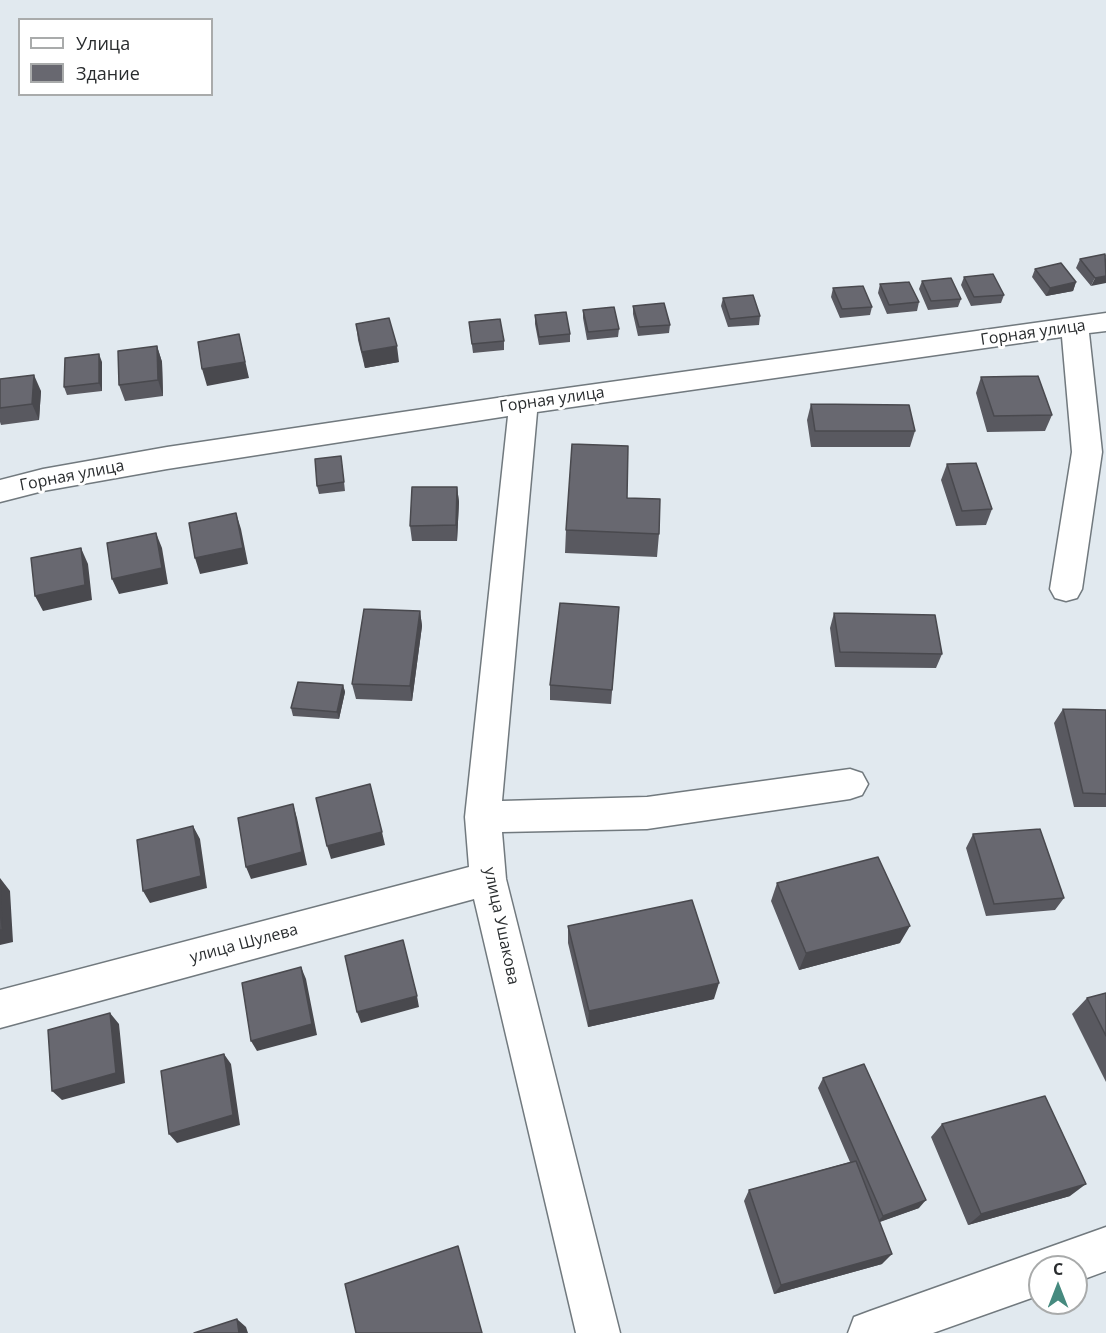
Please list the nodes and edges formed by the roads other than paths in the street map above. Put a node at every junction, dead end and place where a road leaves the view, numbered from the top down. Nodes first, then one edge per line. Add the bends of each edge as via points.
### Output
1 (1106, 322) edge
2 (1075, 327) junction
3 (524, 404) junction
4 (0, 491) edge
5 (1066, 589) dead end
6 (850, 784) dead end
7 (483, 817) junction
8 (488, 879) junction
9 (0, 1009) edge
10 (1106, 1249) edge
11 (1088, 1255) edge
12 (1028, 1277) edge
13 (598, 1333) edge
14 (870, 1333) edge

1 - 2 street, Горная улица
2 - 3 street, Горная улица
2 - 5 street via 1087,452
3 - 4 street, Горная улица via 167,458
3 - 7 street, улица Ушакова
6 - 7 street via 647,813
7 - 8 street, улица Ушакова
8 - 9 street, улица Шулева
8 - 13 street, улица Ушакова
10 - 11 street
12 - 14 street

